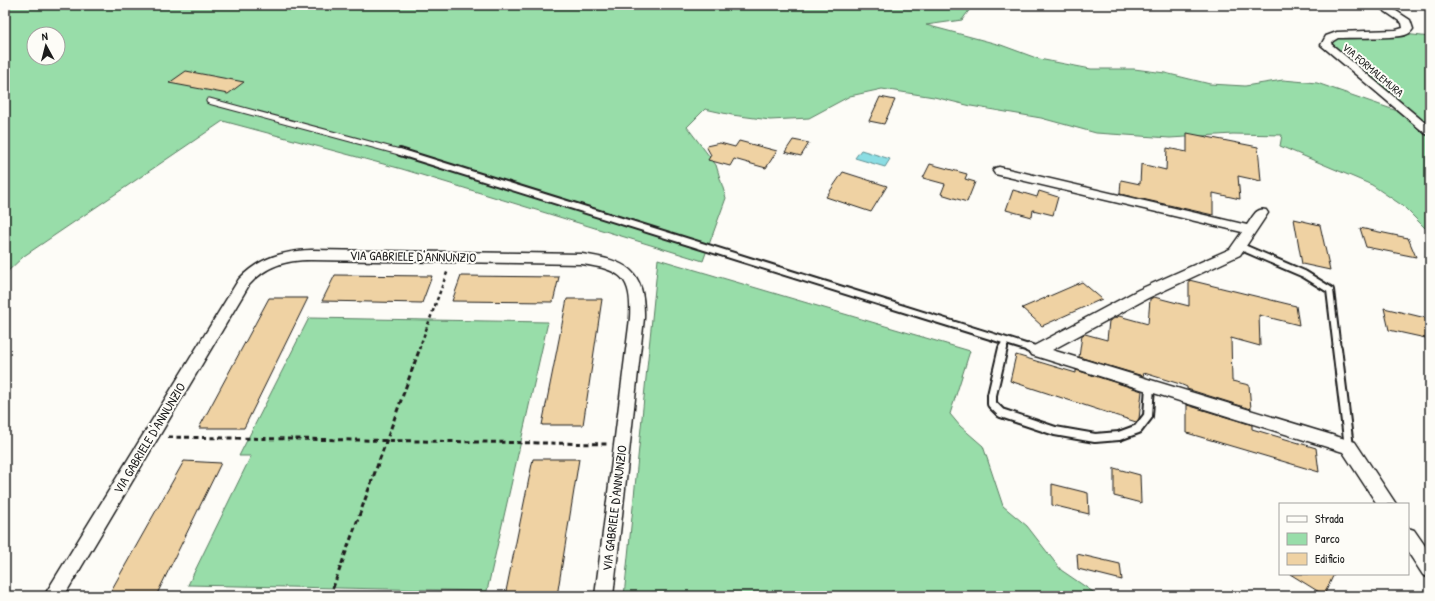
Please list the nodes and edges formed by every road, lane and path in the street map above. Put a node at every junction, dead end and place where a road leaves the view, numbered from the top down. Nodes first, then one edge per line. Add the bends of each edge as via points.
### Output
1 (1381, 5) edge
2 (209, 101) dead end
3 (1430, 132) edge
4 (999, 171) dead end
5 (1262, 213) dead end
6 (1251, 230) junction
7 (1239, 246) junction
8 (453, 256) junction
9 (1005, 341) junction
10 (1037, 351) junction
11 (1150, 386) junction
12 (150, 437) junction
13 (386, 441) junction
14 (622, 445) junction
15 (1349, 447) junction
16 (1386, 503) edge
17 (1409, 538) edge
18 (1430, 569) edge
19 (53, 596) edge
20 (330, 596) edge
21 (604, 596) edge

1 - 3 street, VIA FORMALEMURA via 1407,22 1408,29 1396,33 1337,35 1330,37 1326,45
2 - 9 lane via 380,146
4 - 6 street
5 - 6 street
6 - 7 street
7 - 10 street via 1234,252 1143,294
7 - 15 lane via 1304,274 1330,290
8 - 12 street, VIA GABRIELE D'ANNUNZIO via 298,255 281,258 260,267 240,288
8 - 13 path
8 - 14 street, VIA GABRIELE D'ANNUNZIO via 582,259 615,266 632,279 637,294 638,313
9 - 10 lane
9 - 11 lane via 992,404 1000,413 1055,431 1095,438 1119,436 1138,429 1148,416
10 - 11 street
11 - 15 street
12 - 13 path
12 - 19 street, VIA GABRIELE D'ANNUNZIO
13 - 14 path
13 - 20 path
14 - 21 street, VIA GABRIELE D'ANNUNZIO
15 - 16 street
17 - 18 street

